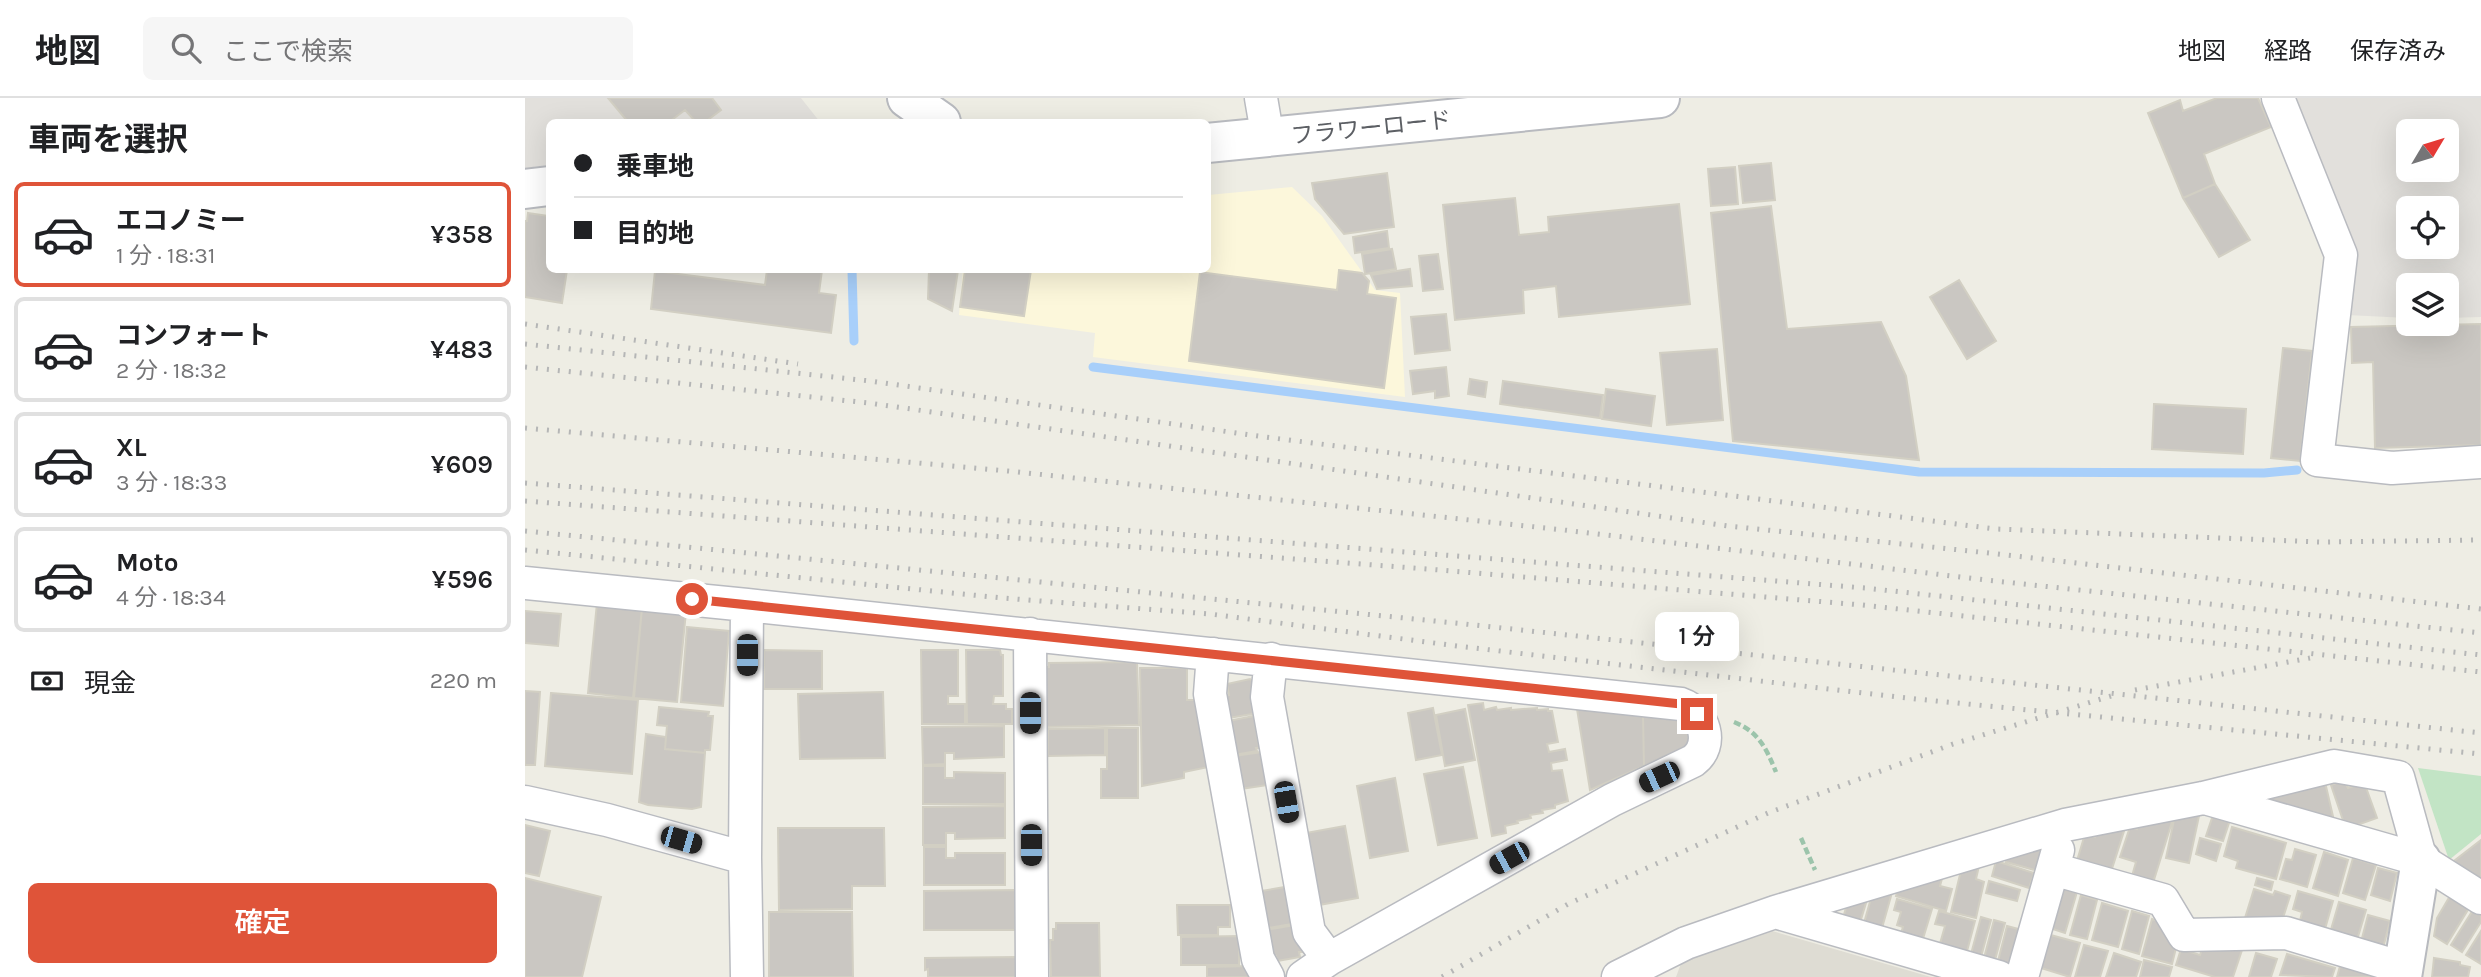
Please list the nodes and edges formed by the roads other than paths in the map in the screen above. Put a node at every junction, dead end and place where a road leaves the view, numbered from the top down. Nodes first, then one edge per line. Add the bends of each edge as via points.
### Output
1 (907, 98) edge
2 (941, 98) edge
3 (1261, 98) edge
4 (1660, 98) edge
5 (2278, 98) edge
6 (937, 119) edge
7 (951, 119) edge
8 (1268, 139) junction
9 (1211, 143) edge
10 (546, 186) edge
11 (525, 189) edge
12 (2481, 462) edge
13 (525, 583) edge
14 (747, 605) junction
15 (1030, 635) junction
16 (1213, 654) junction
17 (1271, 659) junction
18 (2203, 797) junction
19 (525, 802) edge
20 (2065, 825) junction
21 (745, 858) junction
22 (2421, 860) junction
23 (2053, 869) junction
24 (2481, 898) edge
25 (1775, 912) junction
26 (1329, 959) junction
27 (2403, 973) edge
28 (747, 977) edge
29 (1032, 977) edge
30 (1268, 977) edge
31 (1303, 977) edge
32 (1618, 977) edge
33 (1999, 977) edge
34 (2022, 977) edge

1 - 6 street
2 - 7 street
3 - 8 street
4 - 8 street, フラワーロード
5 - 12 street via 2341,255 2317,460 2392,468
8 - 9 street, フラワーロード
10 - 11 street
13 - 14 street
14 - 15 street
14 - 21 street
15 - 16 street
15 - 29 street
16 - 17 street
16 - 30 street via 1210,694 1258,959
17 - 26 street via 1267,697 1309,932
17 - 26 street via 1681,704 1702,721 1705,735 1704,747 1693,761 1612,800
18 - 20 street
18 - 22 street
18 - 22 street via 2334,766 2398,777
19 - 21 street
20 - 23 street
20 - 25 street
21 - 28 street
22 - 24 street
22 - 27 street
23 - 27 street via 2163,900 2184,935 2286,933
23 - 34 street
25 - 32 street via 1686,943
25 - 33 street
26 - 31 street

